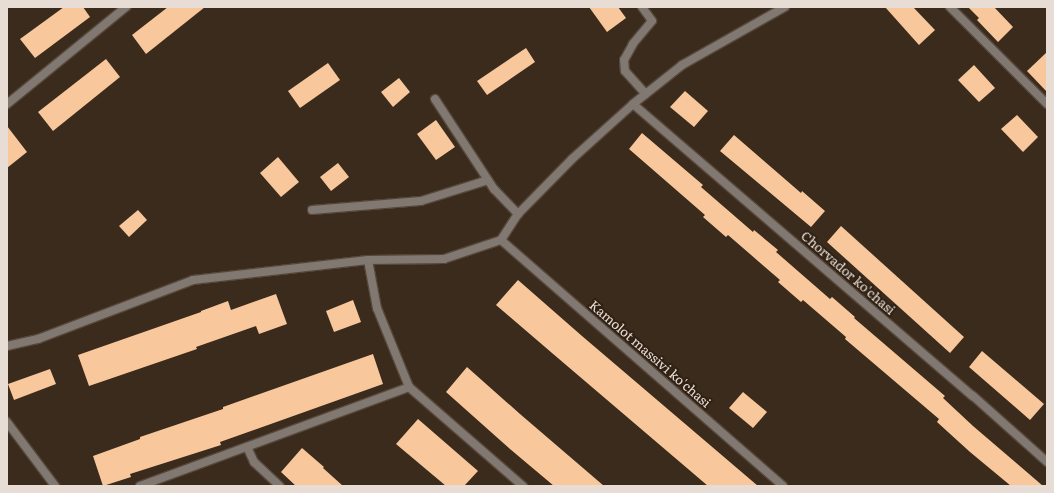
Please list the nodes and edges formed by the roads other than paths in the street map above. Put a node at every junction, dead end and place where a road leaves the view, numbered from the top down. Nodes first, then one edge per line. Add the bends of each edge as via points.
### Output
1 (126, 7) edge
2 (642, 7) edge
3 (785, 7) edge
4 (950, 7) edge
5 (646, 94) junction
6 (435, 99) dead end
7 (7, 104) edge
8 (633, 104) junction
9 (1047, 104) edge
10 (488, 180) junction
11 (312, 210) dead end
12 (518, 214) junction
13 (500, 240) junction
14 (368, 260) junction
15 (7, 346) edge
16 (410, 387) junction
17 (7, 422) edge
18 (247, 446) junction
19 (1047, 462) edge
20 (55, 486) edge
21 (140, 486) edge
22 (280, 486) edge
23 (523, 486) edge
24 (783, 486) edge

1 - 7 street
2 - 5 street via 652,21 633,44 624,60 625,71
3 - 5 street via 682,65
4 - 9 street
5 - 8 street
6 - 10 street
8 - 12 street via 572,159
8 - 19 street, Chorvador ko'chasi
10 - 11 street via 421,201
10 - 12 street
12 - 13 street
13 - 14 street via 444,259
13 - 24 street, Kamolot massivi ko'chasi
14 - 15 street via 193,280 38,339
14 - 16 street via 377,308
16 - 18 street
16 - 23 street
17 - 20 street
18 - 21 street
18 - 22 street via 254,462

